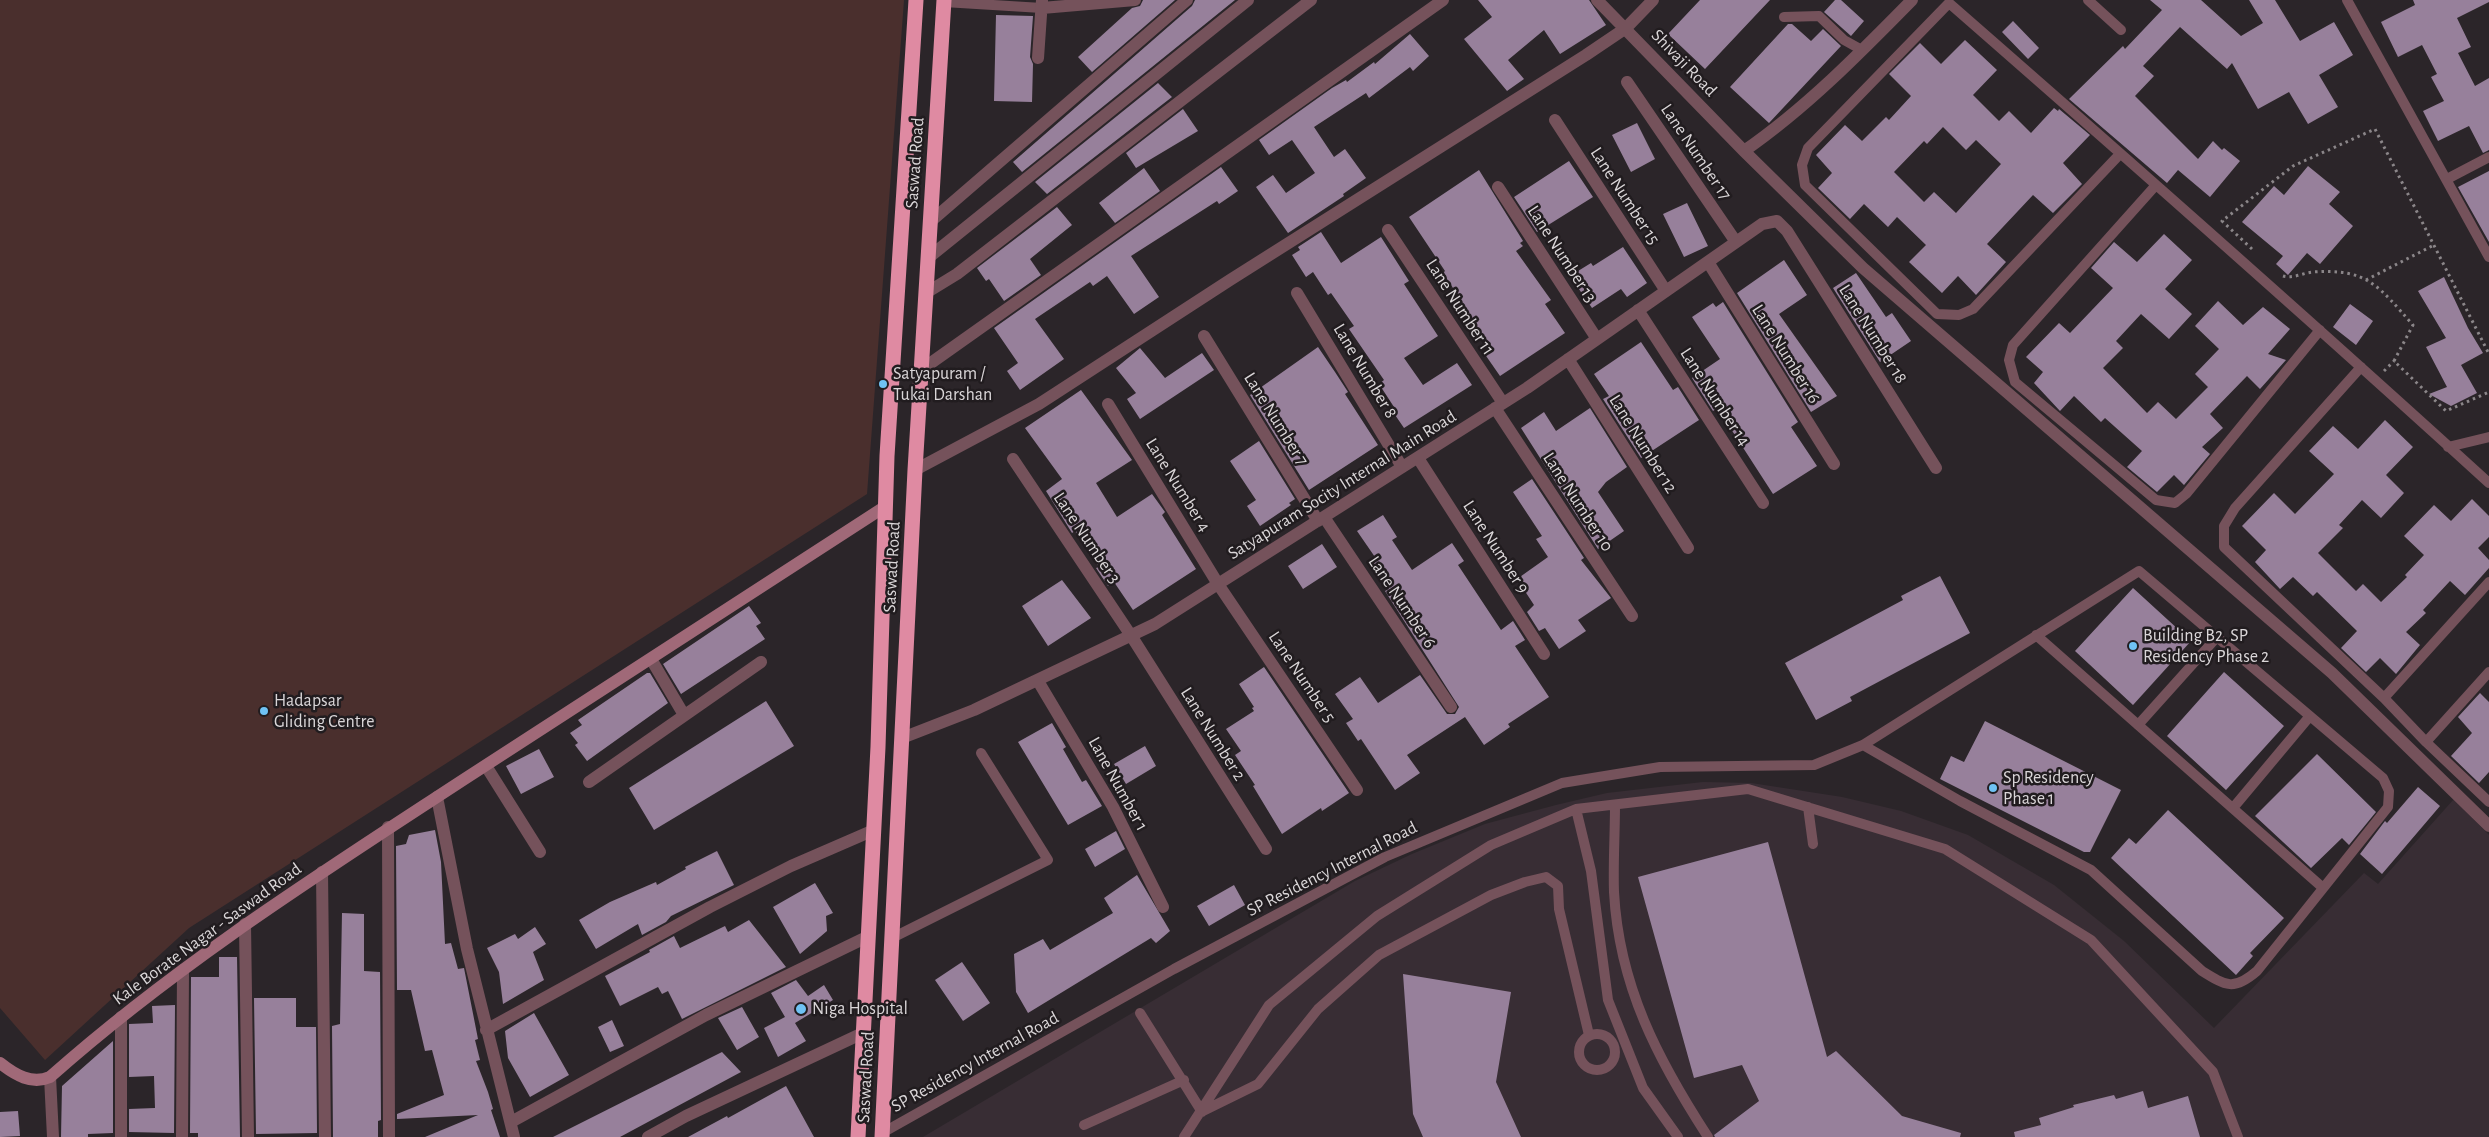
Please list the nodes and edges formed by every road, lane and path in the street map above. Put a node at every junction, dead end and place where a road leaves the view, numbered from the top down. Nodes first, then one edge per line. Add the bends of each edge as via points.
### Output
1 (916, 0) edge
2 (1135, 0) edge
3 (1187, 0) edge
4 (1248, 0) edge
5 (1310, 0) edge
6 (1443, 0) edge
7 (1597, 0) edge
8 (1652, 0) edge
9 (1912, 0) edge
10 (2088, 0) edge
11 (2348, 0) edge
12 (944, 1) edge
13 (1042, 4) edge
14 (1784, 17) dead end
15 (1626, 28) junction
16 (2121, 30) dead end
17 (1862, 50) junction
18 (1038, 58) dead end
19 (1627, 82) dead end
20 (1554, 120) dead end
21 (1744, 151) junction
22 (2120, 154) junction
23 (2489, 157) edge
24 (2447, 179) junction
25 (2156, 185) junction
26 (1498, 188) dead end
27 (1777, 221) joint
28 (930, 222) junction
29 (1388, 230) dead end
30 (1736, 242) junction
31 (2434, 245) junction
32 (2257, 252) dead end
33 (2489, 257) edge
34 (928, 258) junction
35 (1708, 262) junction
36 (2277, 271) dead end
37 (2366, 280) junction
38 (1666, 291) junction
39 (926, 293) junction
40 (1297, 293) dead end
41 (1638, 310) junction
42 (2320, 330) junction
43 (1204, 336) dead end
44 (1597, 339) junction
45 (2489, 354) edge
46 (1568, 359) junction
47 (2361, 367) junction
48 (921, 370) junction
49 (2489, 392) edge
50 (1108, 404) dead end
51 (1499, 406) junction
52 (2489, 437) edge
53 (2448, 446) junction
54 (1418, 458) junction
55 (1013, 459) dead end
56 (1834, 464) dead end
57 (1402, 468) junction
58 (1936, 468) dead end
59 (915, 470) junction
60 (2489, 484) edge
61 (1763, 503) dead end
62 (886, 506) junction
63 (1321, 519) junction
64 (1688, 548) dead end
65 (2489, 582) edge
66 (1218, 584) junction
67 (1632, 616) dead end
68 (2036, 635) junction
69 (1132, 637) junction
70 (2217, 637) junction
71 (1544, 654) dead end
72 (651, 659) junction
73 (762, 662) dead end
74 (2489, 672) edge
75 (1038, 681) junction
76 (2384, 698) junction
77 (1451, 707) dead end
78 (684, 715) junction
79 (2310, 716) junction
80 (2138, 725) junction
81 (902, 738) junction
82 (2426, 742) junction
83 (1863, 746) junction
84 (981, 753) dead end
85 (486, 766) junction
86 (590, 782) dead end
87 (1357, 790) dead end
88 (437, 797) junction
89 (2489, 802) edge
90 (1616, 805) junction
91 (1808, 807) junction
92 (2232, 808) junction
93 (1576, 809) junction
94 (2489, 826) edge
95 (388, 827) junction
96 (874, 830) junction
97 (1813, 844) dead end
98 (1266, 849) dead end
99 (540, 852) dead end
100 (322, 872) junction
101 (2322, 888) junction
102 (1163, 907) dead end
103 (245, 924) junction
104 (869, 936) junction
105 (892, 938) junction
106 (183, 970) junction
107 (1140, 1014) dead end
108 (121, 1017) junction
109 (486, 1030) junction
110 (864, 1033) junction
111 (1589, 1035) junction
112 (1612, 1042) junction
113 (1625, 1043) junction
114 (0, 1063) edge
115 (50, 1077) junction
116 (1184, 1080) junction
117 (1202, 1112) junction
118 (511, 1122) junction
119 (1084, 1125) dead end
120 (882, 1135) edge
121 (53, 1137) edge
122 (121, 1137) edge
123 (182, 1137) edge
124 (248, 1137) edge
125 (325, 1137) edge
126 (389, 1137) edge
127 (514, 1137) edge
128 (648, 1137) edge
129 (858, 1137) edge
130 (1184, 1137) edge
131 (1678, 1137) edge
132 (1708, 1137) edge
133 (2238, 1137) edge

1 - 62 highway, Saswad Road
2 - 13 street
3 - 28 street
4 - 34 street
5 - 39 street via 958,274
6 - 48 street
7 - 15 street, Shivaji Road
8 - 15 street
9 - 17 street
10 - 16 lane
11 - 24 lane
12 - 13 lane
12 - 28 highway, Saswad Road
13 - 18 street
14 - 17 lane via 1819,16 1844,40
15 - 21 street, Shivaji Road
15 - 59 street via 1038,404
17 - 21 street via 1778,127
19 - 30 street, Lane Number 17
20 - 38 street, Lane Number 15
21 - 94 street, Shivaji Road via 1863,268 2332,673
22 - 22 lane via 1973,309 1959,315 1937,314 1805,185 1802,165 1808,148 1949,4
22 - 25 lane
23 - 24 lane
24 - 33 lane
25 - 42 lane
25 - 42 lane via 2013,345 2008,360 2015,382 2156,500 2175,503 2186,494
26 - 44 street, Lane Number 13
27 - 30 street, Satyapuram Socity Internal Main Road via 1762,224
27 - 58 street, Lane Number 18 via 1787,231
28 - 34 highway, Saswad Road
29 - 51 street, Lane Number 11
30 - 35 street, Satyapuram Socity Internal Main Road
31 - 32 path via 2375,129 2293,166 2222,221
31 - 37 path
31 - 45 path
34 - 39 highway, Saswad Road
35 - 38 street, Satyapuram Socity Internal Main Road
35 - 56 street, Lane Number 16
36 - 37 path via 2284,278 2312,272 2355,273
37 - 49 path via 2380,288 2412,325 2394,360 2446,412
38 - 41 street, Satyapuram Socity Internal Main Road
39 - 48 highway, Saswad Road
40 - 57 street, Lane Number 8
41 - 44 street, Satyapuram Socity Internal Main Road
41 - 61 street, Lane Number 14
42 - 47 lane
43 - 63 street, Lane Number 7
44 - 46 street, Satyapuram Socity Internal Main Road
46 - 51 street, Satyapuram Socity Internal Main Road
46 - 64 street, Lane Number 12
47 - 53 lane
47 - 76 lane via 2235,508 2224,526 2224,546
48 - 59 highway, Saswad Road
50 - 66 street, Lane Number 4
51 - 54 street, Satyapuram Socity Internal Main Road
51 - 67 street, Lane Number 10
52 - 53 lane
53 - 60 lane
54 - 57 street, Satyapuram Socity Internal Main Road
54 - 71 street, Lane Number 9
55 - 69 street, Lane Number 3
57 - 63 street, Satyapuram Socity Internal Main Road
59 - 81 highway, Saswad Road
62 - 72 street, Kale Borate Nagar - Saswad Road
62 - 96 highway, Saswad Road
63 - 66 street, Satyapuram Socity Internal Main Road
63 - 77 street, Lane Number 6
65 - 76 lane
66 - 69 street, Satyapuram Socity Internal Main Road
66 - 87 street, Lane Number 5
68 - 70 lane, SP Residency Internal Road via 2140,571
68 - 80 lane
68 - 83 lane, SP Residency Internal Road
69 - 75 street, Satyapuram Socity Internal Main Road
69 - 98 street, Lane Number 2
70 - 79 lane, SP Residency Internal Road
70 - 80 lane
72 - 78 street
72 - 85 street, Kale Borate Nagar - Saswad Road
73 - 78 street
74 - 82 lane
75 - 81 street, Satyapuram Socity Internal Main Road
75 - 102 street, Lane Number 1 via 1113,807
76 - 82 lane
78 - 86 street
79 - 92 lane
79 - 101 lane, SP Residency Internal Road via 2383,778 2389,791 2388,807
80 - 92 lane
81 - 105 highway, Saswad Road
82 - 89 lane
83 - 101 lane, SP Residency Internal Road via 2091,870 2202,971 2231,986 2243,983 2257,971
83 - 120 lane, SP Residency Internal Road via 1814,765 1660,767 1562,784 1385,857 1174,969
84 - 105 lane via 1048,860
85 - 88 street, Kale Borate Nagar - Saswad Road
85 - 99 street
88 - 95 street, Kale Borate Nagar - Saswad Road
88 - 109 street
90 - 91 lane via 1748,789
90 - 93 lane
90 - 132 lane via 1614,892 1628,978 1658,1054
91 - 97 lane
91 - 133 lane via 1945,849 2091,940 2213,1072
92 - 101 lane
93 - 113 lane via 1591,871 1608,1000
93 - 117 lane via 1491,845 1377,916 1269,1005
95 - 100 street, Kale Borate Nagar - Saswad Road
95 - 126 street
96 - 104 highway, Saswad Road
96 - 109 street via 791,866 710,907
100 - 103 street, Kale Borate Nagar - Saswad Road
100 - 125 street
103 - 106 street, Kale Borate Nagar - Saswad Road
103 - 124 street
104 - 110 highway, Saswad Road
104 - 118 street via 706,1015
105 - 120 highway, Saswad Road
106 - 108 street, Kale Borate Nagar - Saswad Road
106 - 123 street
107 - 116 lane
108 - 115 street, Kale Borate Nagar - Saswad Road
108 - 122 street
109 - 118 street
110 - 128 street
110 - 129 highway, Saswad Road
111 - 112 lane via 1601,1034
111 - 112 lane via 1581,1043 1579,1054 1584,1064 1593,1069 1600,1070 1610,1064 1615,1052
111 - 117 lane via 1559,909 1558,886 1546,877 1491,895 1379,955 1318,1009 1258,1084
112 - 113 lane
113 - 131 lane via 1643,1088
114 - 115 street via 17,1076 42,1081
115 - 121 street
116 - 117 lane
116 - 119 lane
117 - 130 lane
118 - 127 street

